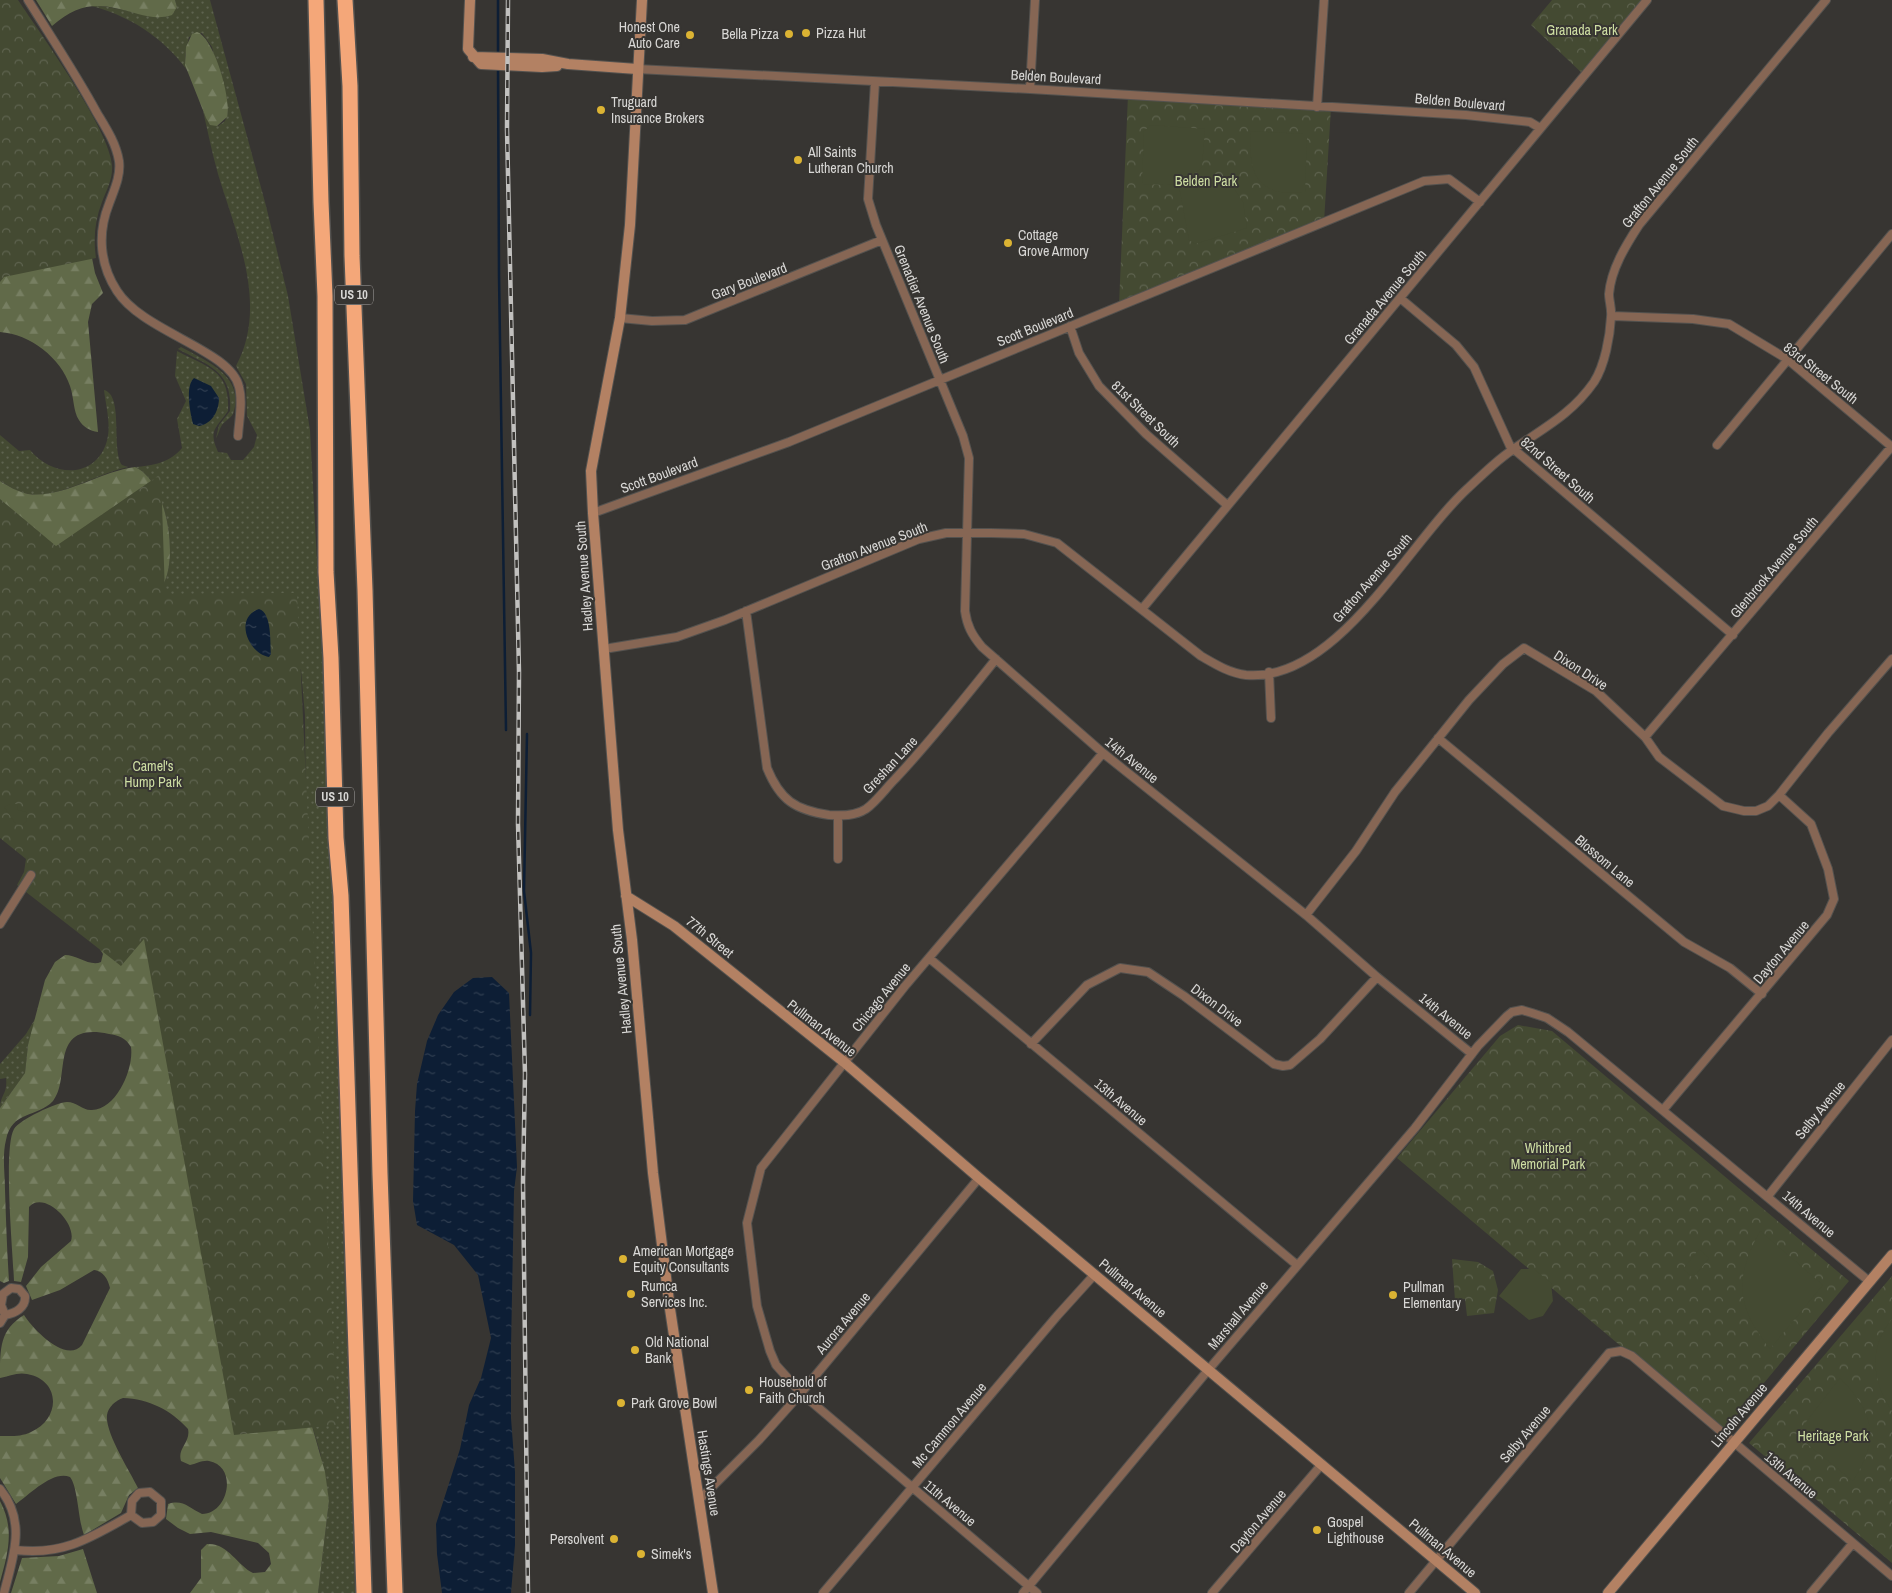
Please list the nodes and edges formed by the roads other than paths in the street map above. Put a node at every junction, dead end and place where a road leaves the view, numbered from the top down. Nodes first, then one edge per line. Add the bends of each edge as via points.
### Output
1 (28, 0) edge
2 (316, 0) edge
3 (345, 0) edge
4 (470, 0) edge
5 (642, 0) edge
6 (1035, 0) edge
7 (1324, 0) edge
8 (1647, 0) edge
9 (1826, 0) edge
10 (637, 69) junction
11 (876, 82) junction
12 (1030, 89) junction
13 (1317, 107) junction
14 (1540, 128) junction
15 (1480, 202) junction
16 (1892, 234) edge
17 (882, 240) junction
18 (1400, 298) junction
19 (1612, 316) junction
20 (620, 318) junction
21 (1070, 326) junction
22 (1787, 359) junction
23 (939, 379) junction
24 (238, 436) dead end
25 (1717, 445) dead end
26 (1892, 446) edge
27 (1514, 450) junction
28 (1227, 505) junction
29 (593, 512) junction
30 (968, 533) junction
31 (1142, 609) junction
32 (746, 611) junction
33 (1734, 634) junction
34 (604, 649) junction
35 (1892, 659) edge
36 (996, 660) junction
37 (1269, 672) junction
38 (1271, 718) dead end
39 (1645, 737) junction
40 (1438, 738) junction
41 (1103, 754) junction
42 (1779, 795) junction
43 (838, 816) junction
44 (838, 859) dead end
45 (31, 875) dead end
46 (626, 896) junction
47 (1306, 916) junction
48 (0, 924) edge
49 (929, 958) junction
50 (1376, 977) junction
51 (1762, 994) junction
52 (772, 1005) joint
53 (1892, 1040) edge
54 (1031, 1044) junction
55 (1472, 1054) junction
56 (844, 1062) junction
57 (1663, 1110) junction
58 (651, 1150) joint
59 (979, 1178) junction
60 (1768, 1196) junction
61 (1892, 1255) edge
62 (1297, 1265) junction
63 (1095, 1274) junction
64 (1870, 1282) junction
65 (5, 1315) dead end
66 (0, 1323) edge
67 (1209, 1369) junction
68 (1674, 1392) joint
69 (801, 1394) junction
70 (1734, 1443) junction
71 (1322, 1464) junction
72 (914, 1488) junction
73 (0, 1489) edge
74 (699, 1500) junction
75 (132, 1514) junction
76 (1853, 1543) junction
77 (16, 1550) junction
78 (1436, 1560) junction
79 (1892, 1576) edge
80 (1029, 1586) junction
81 (4, 1593) edge
82 (364, 1593) edge
83 (395, 1593) edge
84 (713, 1593) edge
85 (824, 1593) edge
86 (1023, 1593) edge
87 (1037, 1593) edge
88 (1212, 1593) edge
89 (1409, 1593) edge
90 (1475, 1593) edge
91 (1608, 1593) edge
92 (1811, 1593) edge

1 - 24 street via 86,93 116,149 118,176 101,233 104,261 112,283 124,302 137,314 218,360 232,373 240,392
2 - 82 highway, US 10 via 325,296 326,572 341,896
3 - 83 highway, US 10
4 - 10 street, Belden Boulevard via 468,49 481,64 542,67 568,64
5 - 10 street, Hadley Avenue South
6 - 12 street
7 - 13 street
8 - 14 street, Granada Avenue South
9 - 19 street, Grafton Avenue South via 1639,225 1615,269 1609,294
10 - 11 street, Belden Boulevard
10 - 20 street, Hadley Avenue South via 630,225
11 - 12 street, Belden Boulevard
11 - 17 street, Grenadier Avenue South via 868,199
12 - 13 street, Belden Boulevard
13 - 14 street, Belden Boulevard via 1466,115 1530,122
14 - 15 street, Granada Avenue South
15 - 18 street, Granada Avenue South
15 - 21 street, Scott Boulevard via 1449,179 1424,180
16 - 22 street
17 - 20 street, Gary Boulevard via 684,320
17 - 23 street, Grenadier Avenue South
18 - 27 street, 82nd Street South via 1456,345 1474,367
18 - 28 street, Granada Avenue South
19 - 22 street, 83rd Street South via 1693,319 1729,324
19 - 27 street, Grafton Avenue South via 1594,381 1567,413
20 - 29 street, Hadley Avenue South via 592,471
21 - 23 street, Scott Boulevard
21 - 28 street, 81st Street South via 1079,353 1099,386 1146,434
22 - 25 street
22 - 26 street, 83rd Street South
23 - 29 street, Scott Boulevard via 789,442
23 - 30 street, Grenadier Avenue South via 964,436 969,458
26 - 33 street, Glenbrook Avenue South
27 - 33 street, 82nd Street South
27 - 37 street, Grafton Avenue South via 1465,490 1366,607 1319,653
28 - 31 street, Granada Avenue South
29 - 34 street, Hadley Avenue South
30 - 31 street, Grafton Avenue South via 1024,534 1057,543
30 - 32 street, Grafton Avenue South via 946,533 919,539
30 - 36 street, Grenadier Avenue South via 965,611 968,627
31 - 37 street, Grafton Avenue South via 1200,656 1226,670 1246,675
32 - 34 street, Grafton Avenue South via 677,637
32 - 43 street, Greshan Lane via 767,768 774,787 798,808
33 - 39 street, Glenbrook Avenue South
34 - 46 street, Hadley Avenue South
35 - 42 street, Dixon Drive
36 - 41 street, 14th Avenue
36 - 43 street, Greshan Lane via 921,752 866,808
37 - 38 street
39 - 40 street, Dixon Drive via 1596,692 1524,648 1503,664
39 - 42 street, Dixon Drive via 1659,757 1723,806 1756,811 1768,806
40 - 47 street, Dixon Drive
40 - 51 street, Blossom Lane via 1684,942 1730,968
41 - 47 street, 14th Avenue
41 - 49 street, Chicago Avenue
42 - 51 street, Dayton Avenue via 1811,824 1828,869 1834,899 1827,915
43 - 44 street
45 - 48 street
46 - 52 street, 77th Street via 674,926
46 - 58 street, Hadley Avenue South
47 - 50 street, 14th Avenue
49 - 54 street, 13th Avenue
49 - 56 street, Chicago Avenue
50 - 54 street, Dixon Drive via 1320,1039 1290,1065 1274,1064 1148,972 1120,968 1087,985
50 - 55 street, 14th Avenue
51 - 57 street, Dayton Avenue
52 - 56 street, Pullman Avenue
53 - 60 street, Selby Avenue
54 - 62 street, 13th Avenue
55 - 57 street, 14th Avenue via 1512,1012 1522,1010 1547,1018 1568,1032
55 - 62 street, Marshall Avenue via 1415,1128
56 - 59 street, Pullman Avenue
56 - 69 street, Chicago Avenue via 761,1168 747,1223 757,1306 770,1351 776,1365
57 - 60 street, 14th Avenue
58 - 74 street, Hastings Avenue via 670,1309
59 - 63 street, Pullman Avenue
59 - 69 street, Aurora Avenue
60 - 64 street, 14th Avenue
61 - 64 street, Lincoln Avenue
62 - 67 street, Marshall Avenue
63 - 67 street, Pullman Avenue
63 - 72 street, Mc Cammon Avenue
64 - 70 street, Lincoln Avenue
65 - 66 street
67 - 71 street, Pullman Avenue
67 - 80 street, Marshall Avenue
68 - 70 street, 13th Avenue
68 - 78 street, Selby Avenue via 1632,1356 1621,1351 1609,1353
69 - 72 street, 11th Avenue
69 - 74 street, Aurora Avenue
70 - 76 street, 13th Avenue
70 - 91 street, Lincoln Avenue
71 - 78 street, Pullman Avenue
71 - 88 street, Dayton Avenue
72 - 80 street, 11th Avenue
72 - 85 street, Mc Cammon Avenue
73 - 77 street via 16,1521
74 - 84 street, Hastings Avenue
75 - 75 street via 132,1500 139,1493 150,1492 161,1501 161,1515 153,1522 142,1523
75 - 77 street via 68,1547 47,1551
76 - 79 street, 13th Avenue
76 - 92 street
77 - 81 street
78 - 89 street, Selby Avenue
78 - 90 street, Pullman Avenue
80 - 86 street, Marshall Avenue
80 - 87 street, 11th Avenue

